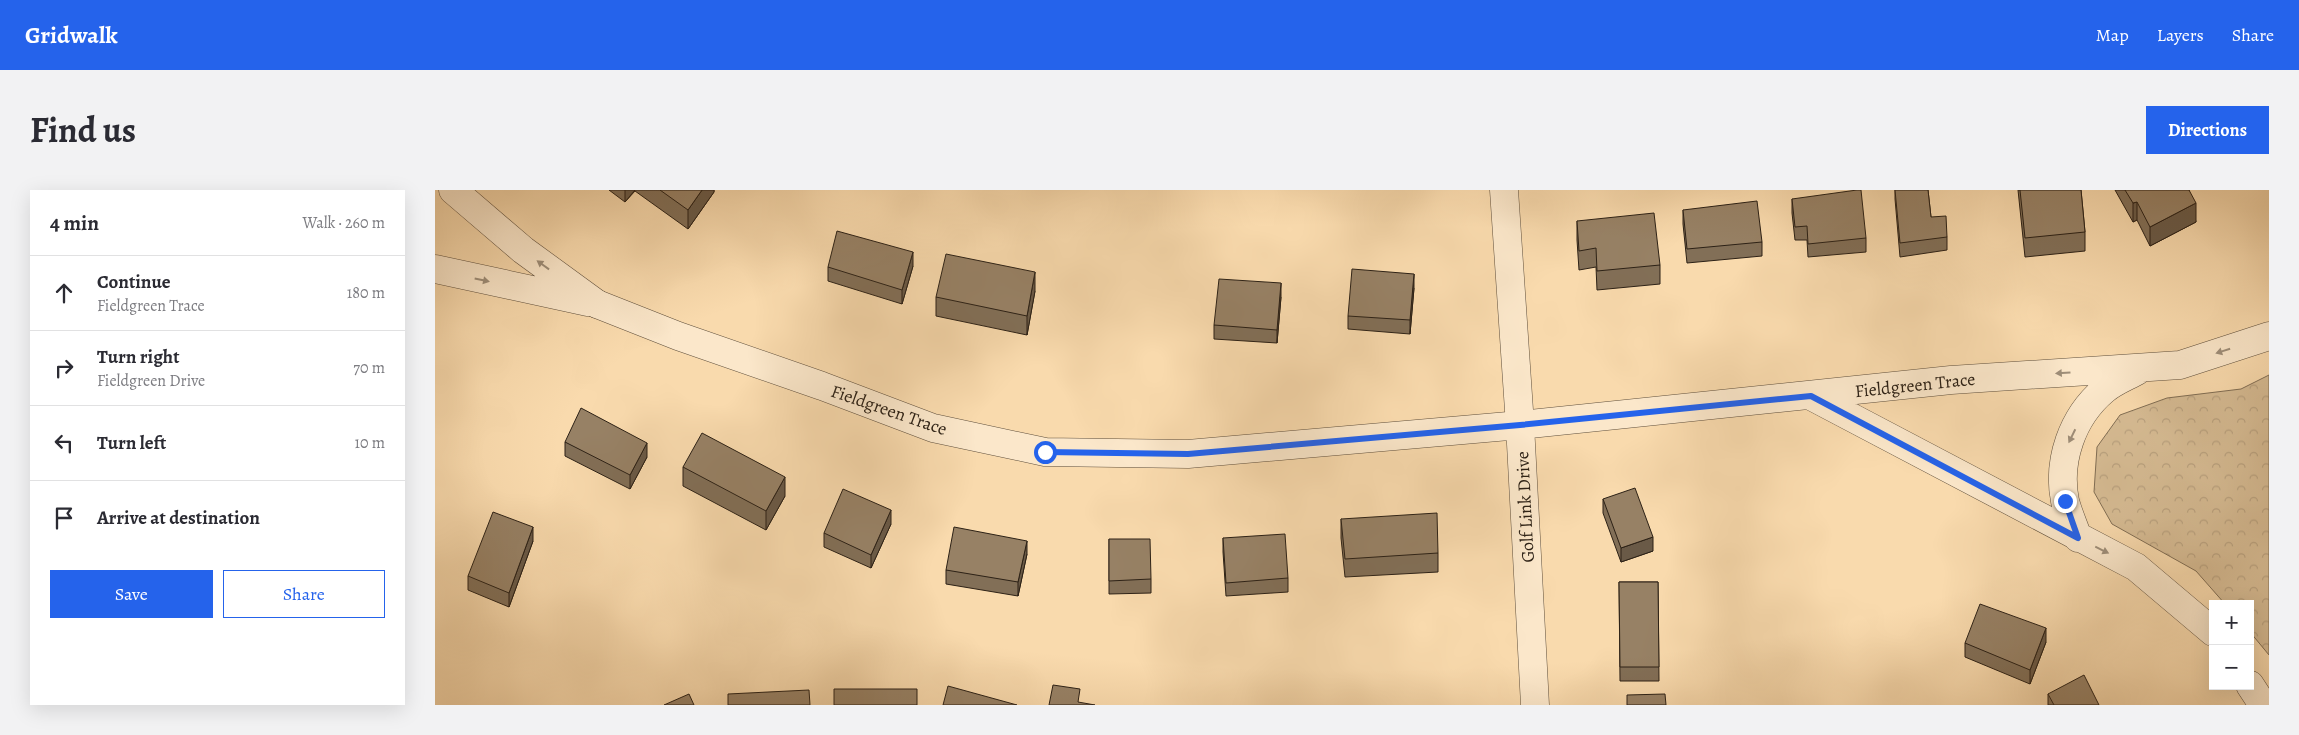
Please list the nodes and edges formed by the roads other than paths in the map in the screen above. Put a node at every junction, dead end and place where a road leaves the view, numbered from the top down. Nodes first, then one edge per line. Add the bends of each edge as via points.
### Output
1 (453, 190) edge
2 (1504, 190) edge
3 (435, 269) edge
4 (597, 304) junction
5 (2269, 336) edge
6 (2143, 368) junction
7 (1811, 396) junction
8 (1520, 425) junction
9 (2078, 538) junction
10 (2209, 629) edge
11 (2253, 690) edge
12 (1535, 705) edge
13 (2263, 705) edge

4 -> 1 street, Fieldgreen Trace via 523,250
2 - 8 street, Golf Link Drive
3 -> 4 street
4 - 8 street, Fieldgreen Trace via 933,428 1045,452 1188,454
5 -> 6 street, Fieldgreen Trace via 2180,365
6 -> 7 street, Fieldgreen Trace via 1951,380
6 -> 9 street via 2104,389 2085,410 2068,443 2063,468 2065,501
7 - 8 street, Fieldgreen Trace
7 - 9 street
8 - 12 street, Golf Link Drive
9 -> 10 street via 2136,567
11 - 13 street

